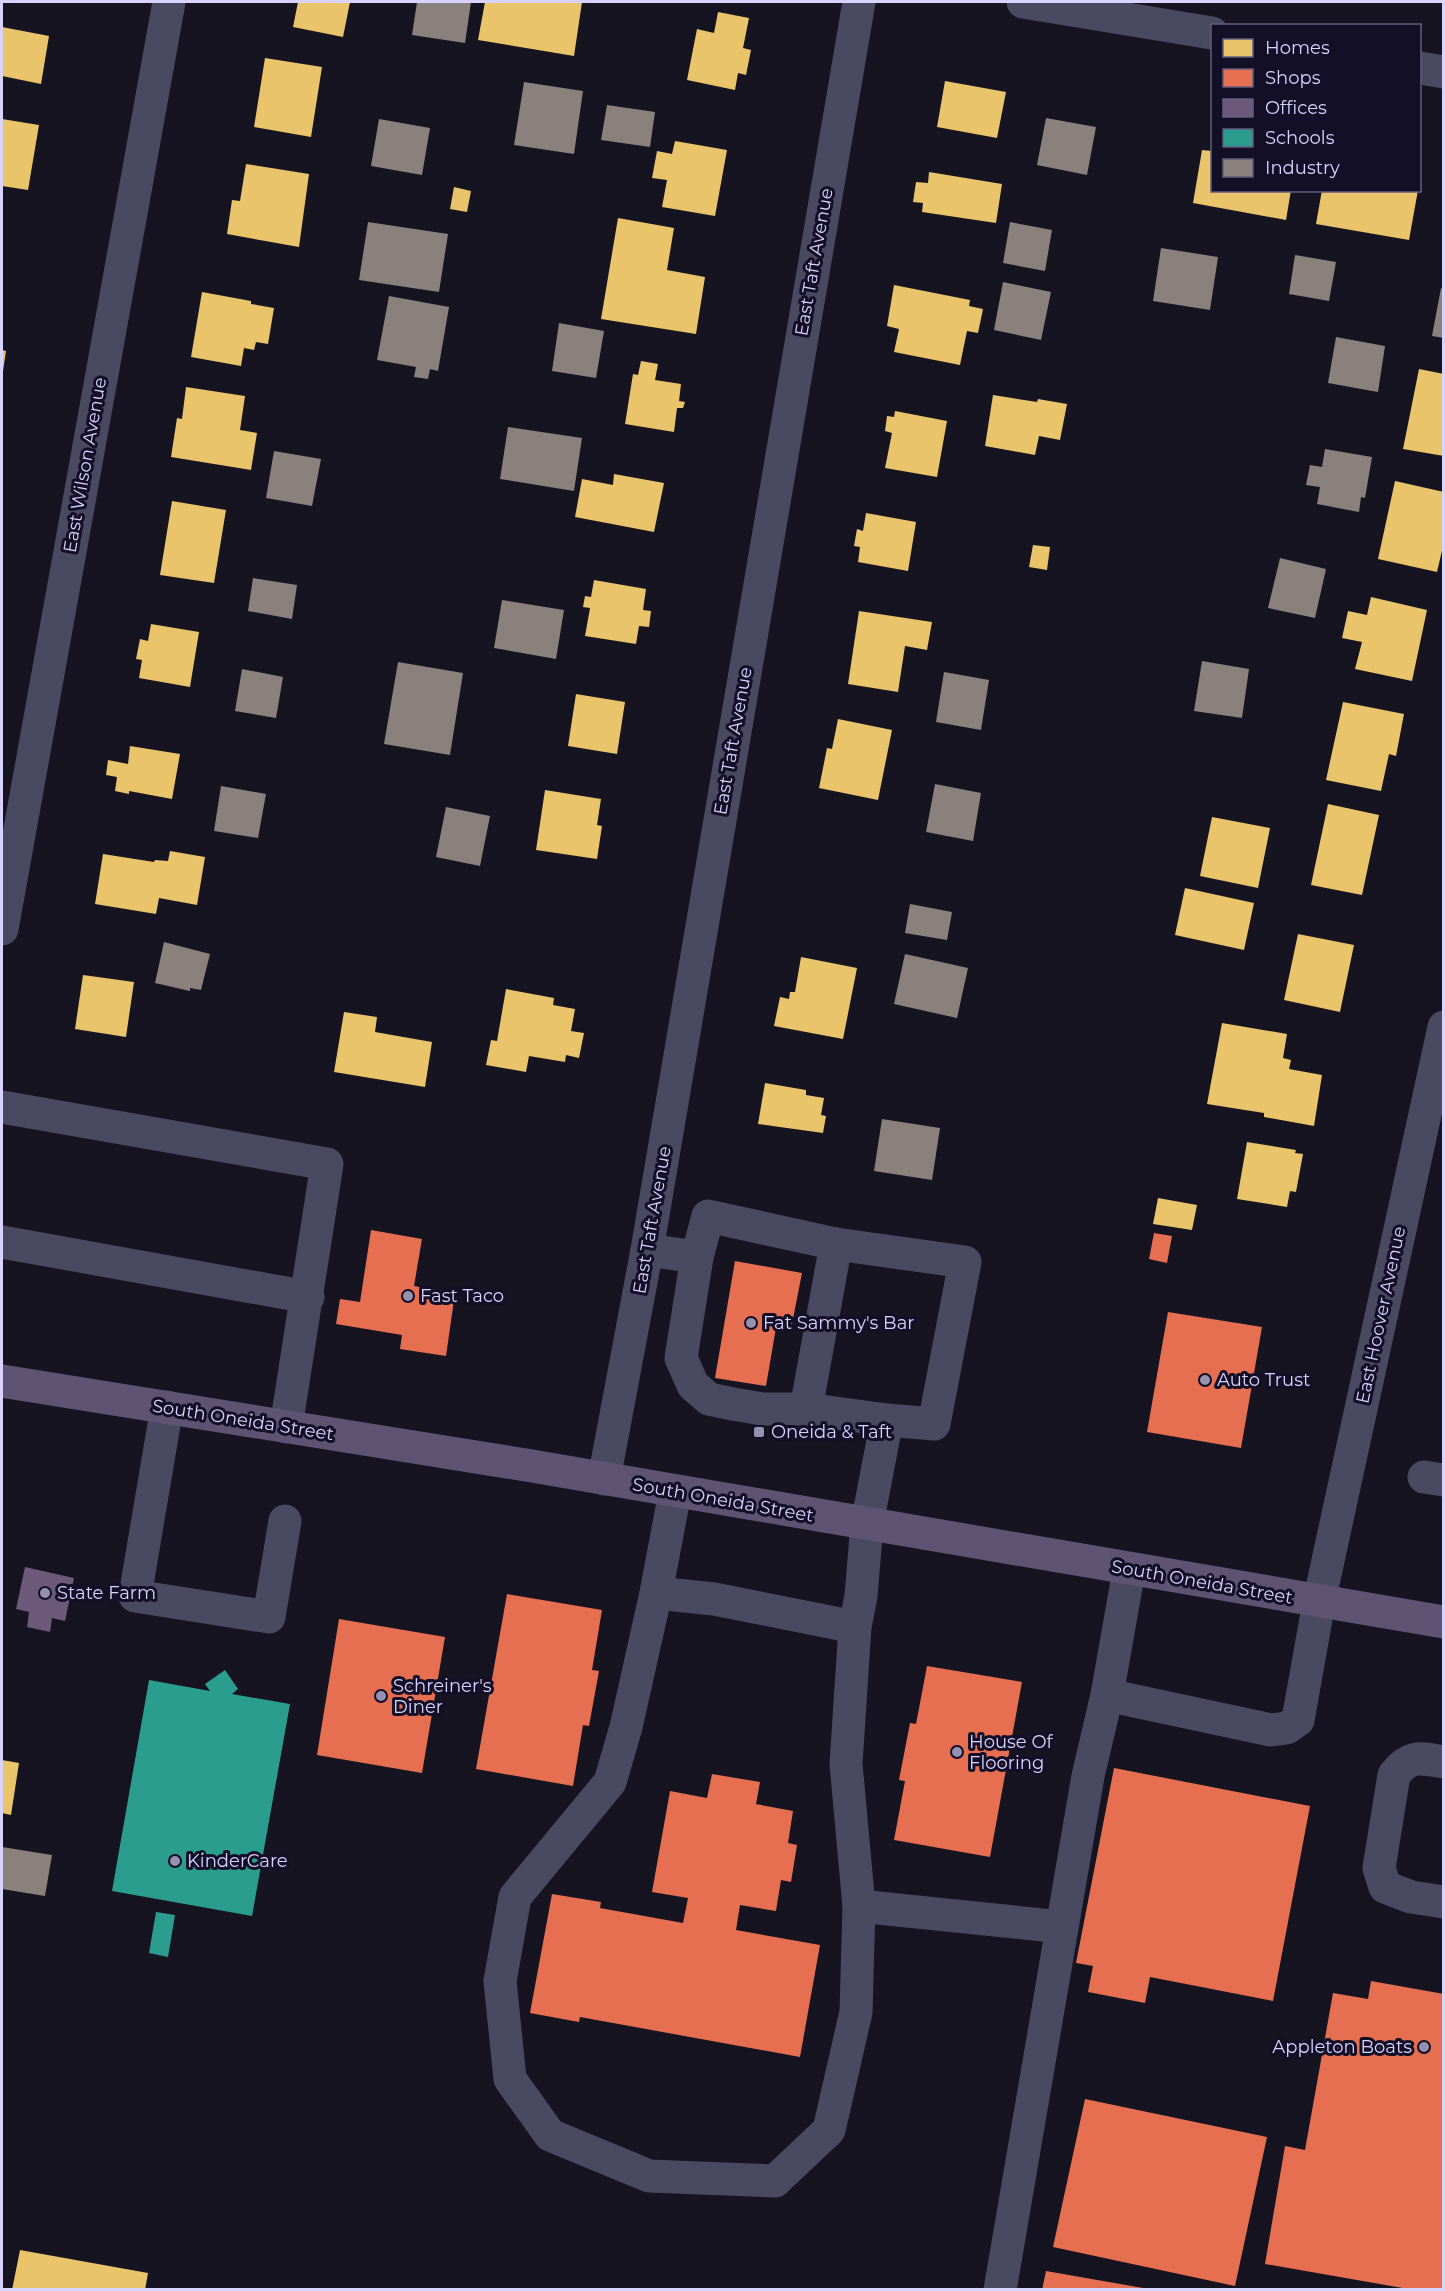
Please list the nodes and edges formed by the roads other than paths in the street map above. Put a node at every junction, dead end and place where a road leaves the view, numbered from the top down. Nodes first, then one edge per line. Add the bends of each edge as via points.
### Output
1 (169, 2) edge
2 (859, 2) edge
3 (1023, 2) edge
4 (1211, 33) edge
5 (1421, 68) edge
6 (1443, 72) edge
7 (2, 929) edge
8 (1443, 1027) edge
9 (2, 1107) edge
10 (1431, 1148) edge
11 (2, 1242) edge
12 (836, 1244) junction
13 (648, 1250) junction
14 (697, 1257) junction
15 (308, 1297) junction
16 (2, 1381) edge
17 (167, 1407) junction
18 (806, 1408) junction
19 (887, 1420) junction
20 (286, 1427) junction
21 (604, 1479) junction
22 (675, 1492) junction
23 (285, 1521) dead end
24 (867, 1524) junction
25 (1129, 1570) junction
26 (656, 1593) junction
27 (1319, 1602) junction
28 (1443, 1622) edge
29 (855, 1627) junction
30 (1107, 1695) junction
31 (1443, 1762) edge
32 (1443, 1902) edge
33 (859, 1906) junction
34 (1062, 1927) junction
35 (1000, 2289) edge

1 - 7 street, East Wilson Avenue
2 - 13 street, East Taft Avenue
3 - 4 street
5 - 6 street
8 - 10 street, East Hoover Avenue
9 - 15 street via 327,1164
10 - 27 street, East Hoover Avenue
11 - 15 street
12 - 14 street via 708,1216
12 - 18 street
12 - 19 street via 965,1262 934,1424
13 - 14 street
13 - 21 street, East Taft Avenue
14 - 18 street via 681,1358 693,1385 709,1399 733,1404 762,1409
15 - 20 street
16 - 17 main road, South Oneida Street
17 - 20 main road, South Oneida Street
17 - 23 street via 135,1596 269,1617
18 - 19 street
19 - 24 street
20 - 21 main road, South Oneida Street
21 - 22 main road, South Oneida Street
22 - 24 main road, South Oneida Street
22 - 26 street
24 - 25 main road, South Oneida Street
24 - 29 street
25 - 27 main road, South Oneida Street
25 - 30 street
26 - 29 street via 714,1599
26 - 33 street via 610,1782 515,1897 500,1982 510,2079 550,2134 649,2176 775,2181 829,2130 856,2012
27 - 28 main road, South Oneida Street
27 - 30 street, East Hoover Avenue via 1298,1720 1287,1728 1271,1730
29 - 33 street via 846,1764
30 - 34 street via 1088,1776
31 - 32 street via 1420,1758 1403,1763 1394,1775 1379,1868 1385,1887 1411,1897
33 - 34 street
34 - 35 street

